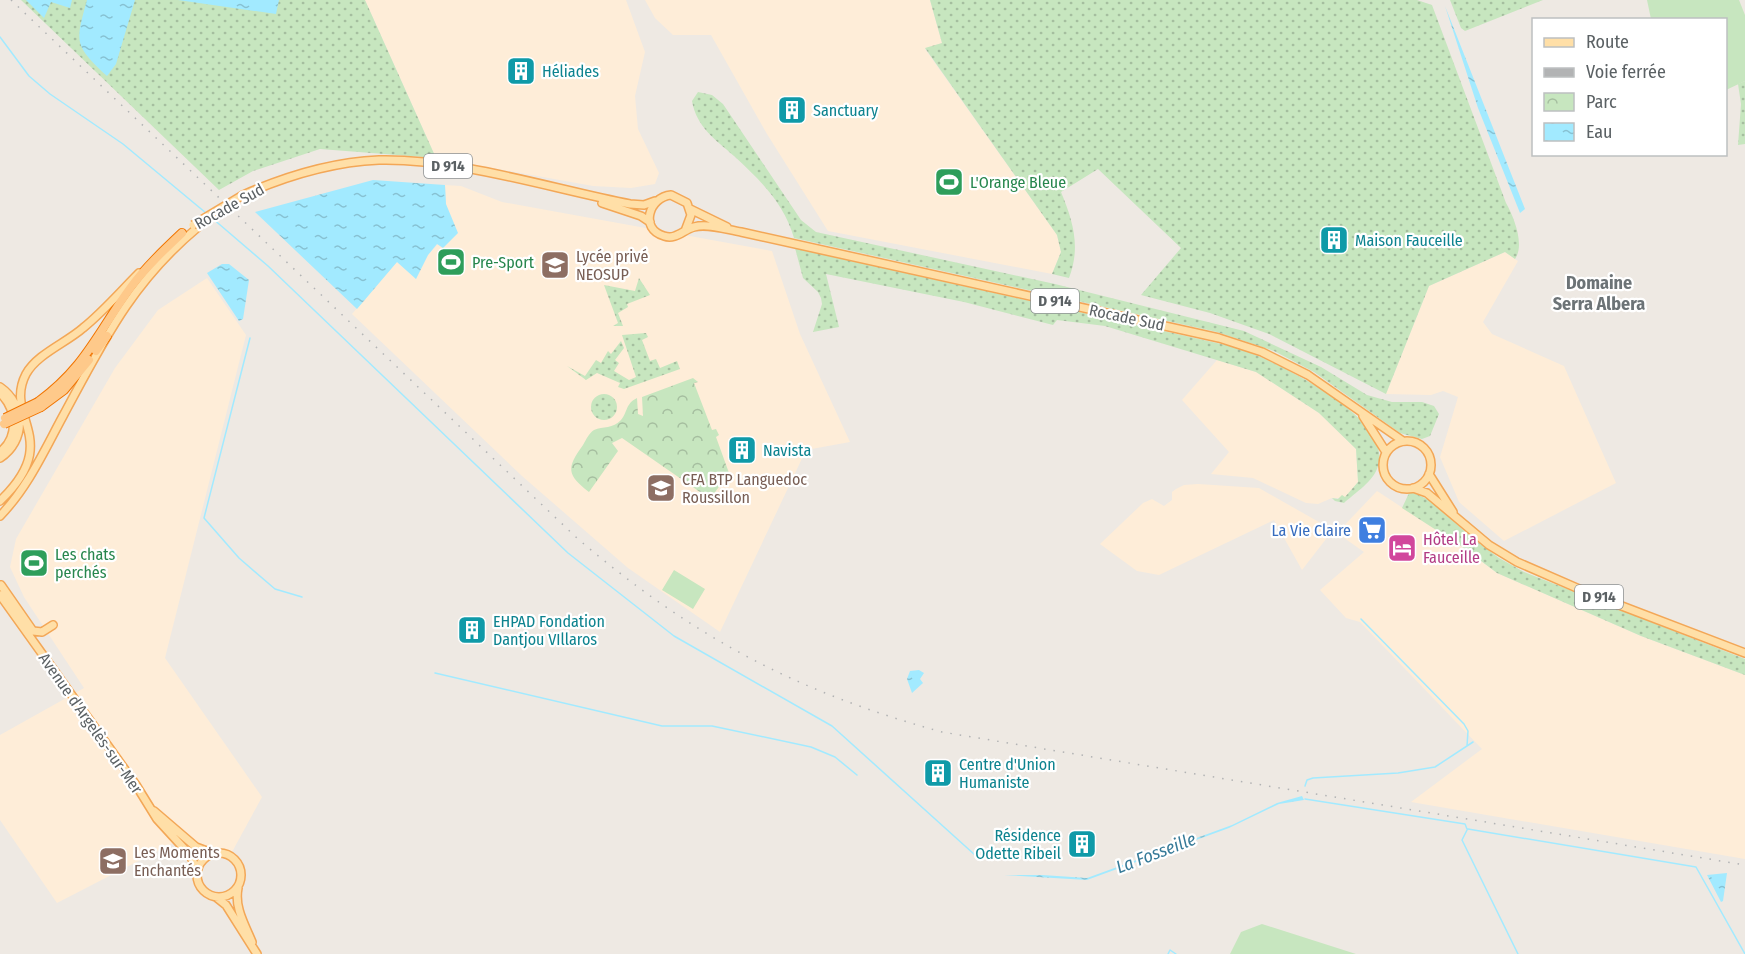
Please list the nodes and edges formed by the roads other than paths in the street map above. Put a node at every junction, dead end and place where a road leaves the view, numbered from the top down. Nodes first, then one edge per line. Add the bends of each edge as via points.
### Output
1 (244, 197) junction
2 (655, 201) junction
3 (690, 209) junction
4 (650, 222) junction
5 (195, 226) junction
6 (685, 231) junction
7 (741, 232) junction
8 (182, 233) junction
9 (107, 336) junction
10 (0, 387) edge
11 (0, 393) edge
12 (40, 405) junction
13 (1357, 409) junction
14 (2, 422) edge
15 (1402, 441) junction
16 (0, 452) edge
17 (1386, 453) junction
18 (0, 458) edge
19 (1429, 474) junction
20 (1413, 488) junction
21 (0, 501) edge
22 (0, 516) edge
23 (1463, 523) junction
24 (1, 584) edge
25 (0, 595) edge
26 (53, 626) dead end
27 (32, 638) junction
28 (1745, 653) edge
29 (151, 808) junction
30 (214, 853) junction
31 (197, 870) junction
32 (238, 888) junction
33 (216, 897) junction
34 (257, 954) edge

1 - 2 main road, Rocade Sud / D 914 via 307,171 357,162 403,160 630,204
1 - 4 main road, Rocade Sud / D 914 via 308,175 357,166 402,165 480,176 609,204
1 - 5 main road, Rocade Sud / D 914, bridge
2 - 3 main road via 666,195 677,196
2 - 4 main road via 649,211
3 - 6 main road via 691,221
3 - 7 main road, Rocade Sud / D 914
4 - 6 main road via 664,236
5 - 8 main road, Rocade Sud / D 914
5 - 9 main road, Rocade Sud / D 914 via 141,283
6 - 7 main road, Rocade Sud / D 914 via 697,226
7 - 13 main road, Rocade Sud / D 914 via 1244,345 1308,375
8 - 12 highway, D 914 via 140,275 77,368
8 - 21 main road, Rocade Sud / D 914 via 156,254 85,327 31,366 21,395 31,433 30,459
9 - 12 highway, D 914 via 80,374
9 - 22 main road, Rocade Sud / D 914 via 31,477
10 - 18 main road via 14,403 20,426 11,451
11 - 16 main road via 11,410 14,430 12,439
12 - 14 highway, D 914, bridge
13 - 15 main road, D 914
13 - 17 main road, D 914
15 - 17 main road
15 - 19 main road via 1414,441 1426,450 1431,461
17 - 20 main road via 1383,465 1387,478 1399,487
19 - 20 main road
19 - 23 main road, D 914
20 - 23 main road, D 914 via 1427,493
23 - 28 main road, D 914 via 1495,549 1537,572
24 - 26 main road via 33,631 42,632
24 - 27 main road, Avenue d'Argelès-sur-Mer
25 - 27 main road, Avenue d'Argelès-sur-Mer
27 - 29 main road, Avenue d'Argelès-sur-Mer
29 - 30 main road, Avenue d'Argelès-sur-Mer via 196,847
29 - 31 main road, Avenue d'Argelès-sur-Mer via 190,855
30 - 31 main road
30 - 32 main road via 229,855 239,864 242,876
31 - 33 main road via 200,887
32 - 33 main road via 228,896
32 - 34 main road via 239,912
33 - 34 main road via 226,905

